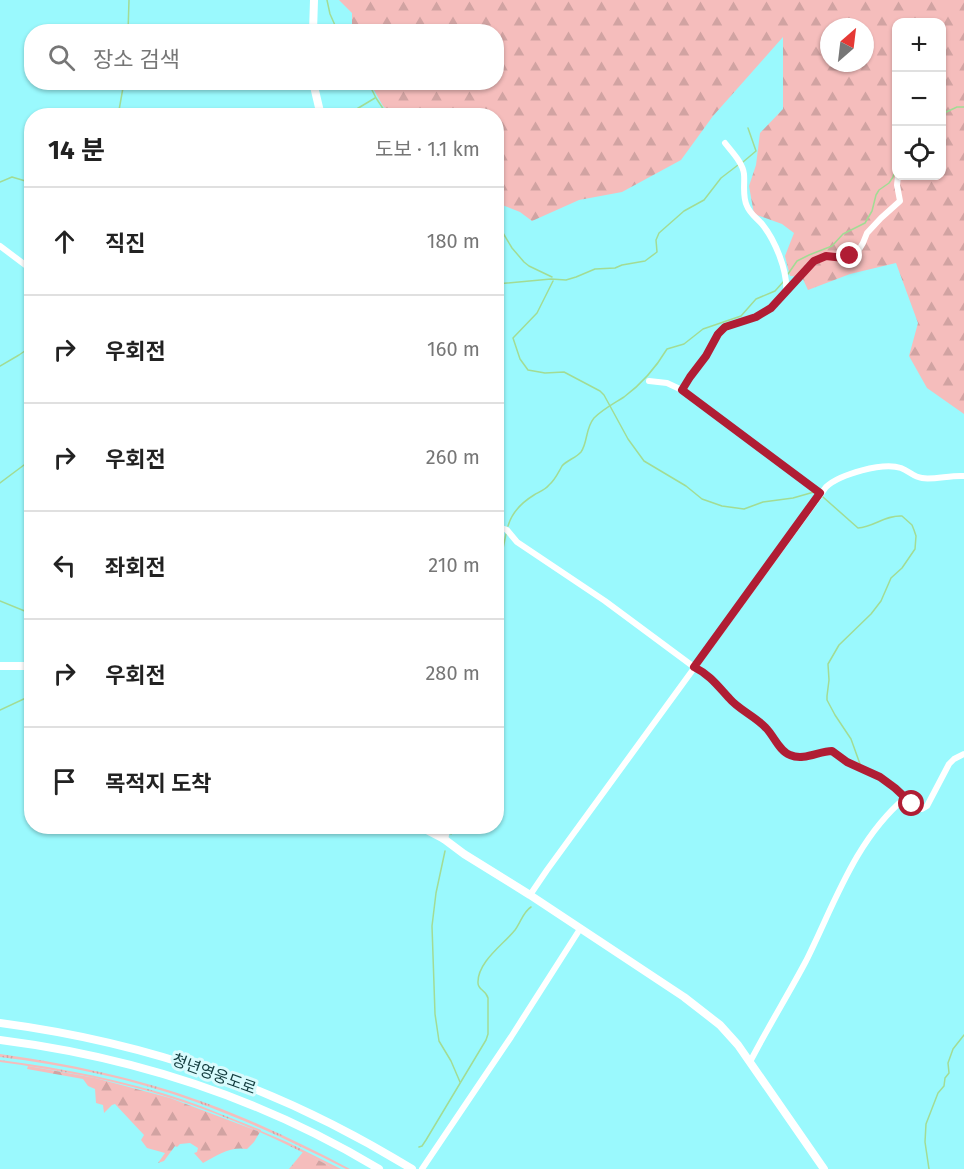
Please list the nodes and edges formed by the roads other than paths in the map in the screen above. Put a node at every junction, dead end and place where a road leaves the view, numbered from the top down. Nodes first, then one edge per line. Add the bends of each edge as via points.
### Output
1 (314, 0) edge
2 (313, 24) edge
3 (315, 90) edge
4 (319, 108) edge
5 (725, 142) dead end
6 (898, 180) edge
7 (0, 246) edge
8 (24, 264) edge
9 (786, 293) junction
10 (649, 381) dead end
11 (682, 390) junction
12 (964, 476) edge
13 (820, 493) junction
14 (504, 529) edge
15 (0, 666) edge
16 (24, 666) edge
17 (694, 667) junction
18 (964, 754) edge
19 (905, 798) junction
20 (434, 834) edge
21 (445, 834) edge
22 (444, 839) junction
23 (530, 895) junction
24 (580, 929) junction
25 (0, 1023) edge
26 (0, 1040) edge
27 (750, 1062) junction
28 (379, 1169) edge
29 (411, 1169) edge
30 (422, 1169) edge
31 (824, 1169) edge

1 - 2 main road
3 - 4 main road
5 - 9 street via 744,172 747,207 772,238 783,269
6 - 9 street via 900,201 867,233 860,249 844,258 826,256 814,261
7 - 8 street
9 - 11 street via 763,314 725,327
10 - 11 street
11 - 13 street
12 - 13 street via 922,478 900,468 873,468 836,479
13 - 17 street
14 - 17 street
15 - 16 main road
17 - 19 street via 759,721 787,754 801,757 832,751 880,777
17 - 23 street
18 - 19 street via 951,761 925,808 918,808
19 - 27 street via 862,847
20 - 22 main road
21 - 22 main road
22 - 23 main road
23 - 24 main road
24 - 27 main road via 712,1018 730,1034
24 - 30 street
25 - 29 highway, 청년영웅도로 via 120,1044 207,1070 311,1114
26 - 28 highway, 청년영웅도로 via 116,1060 201,1086 284,1119
27 - 31 main road

